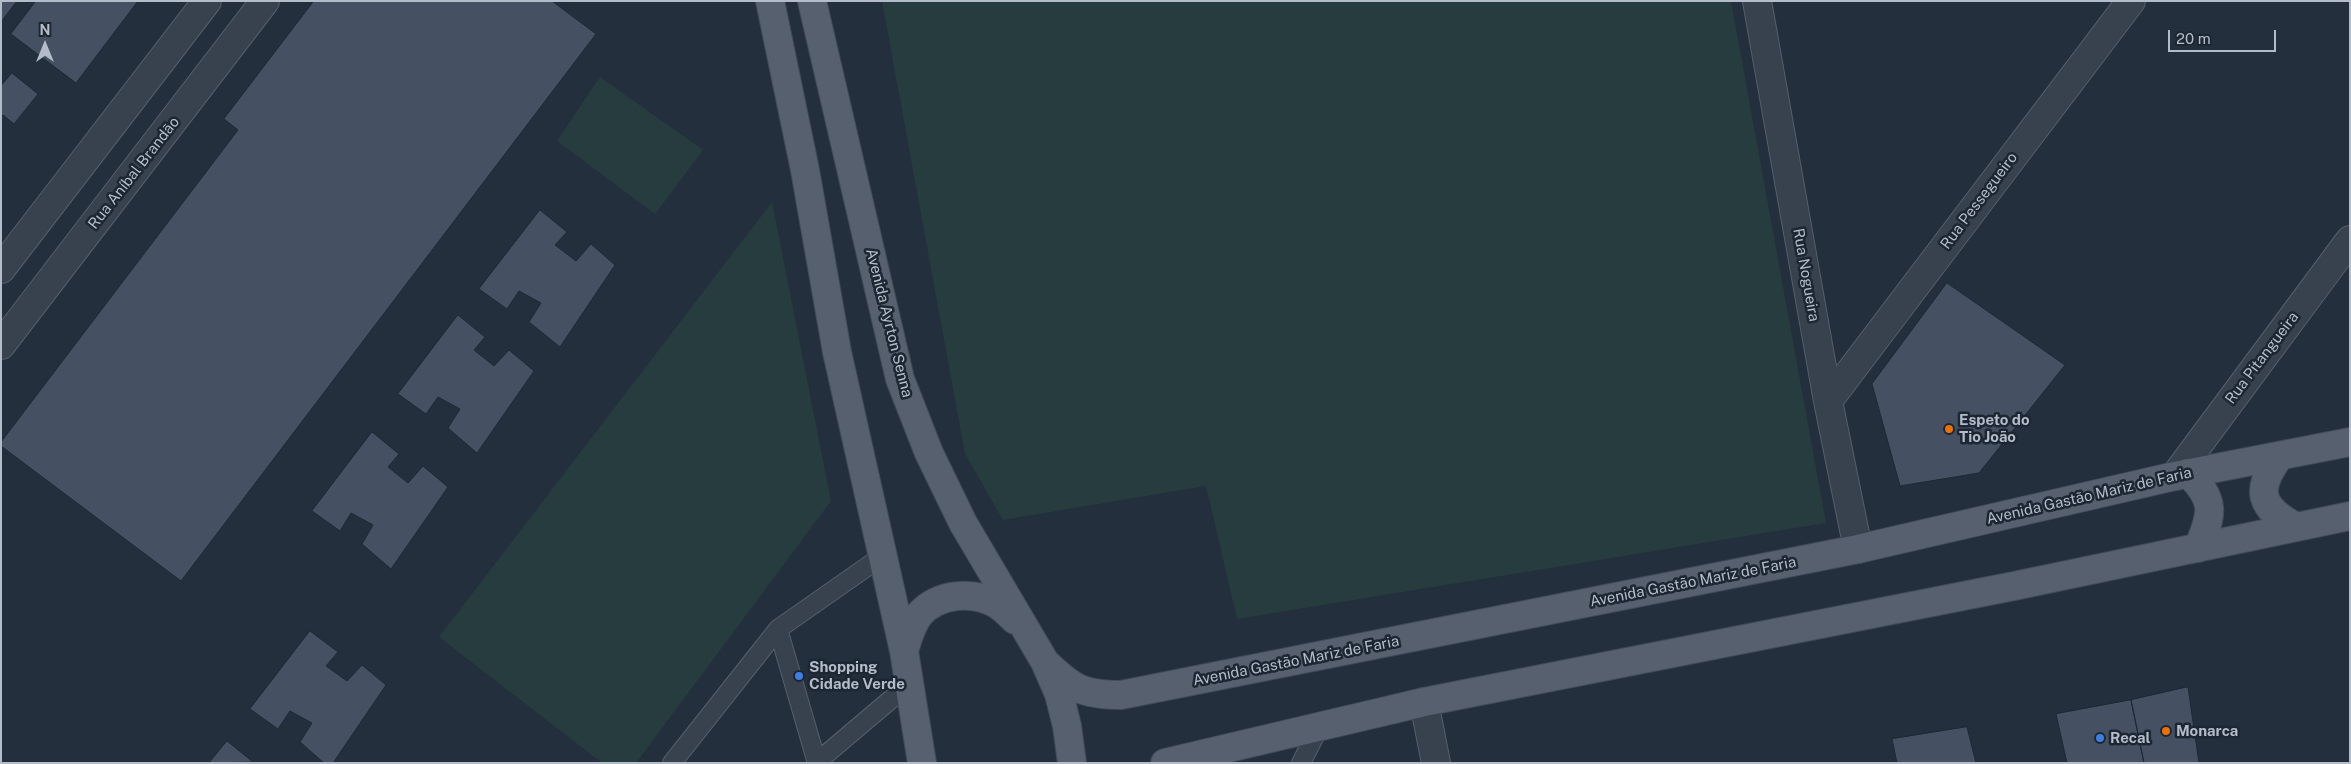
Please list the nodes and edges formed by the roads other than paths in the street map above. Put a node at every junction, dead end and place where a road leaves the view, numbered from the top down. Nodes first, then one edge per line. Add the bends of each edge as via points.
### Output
1 (207, 1) edge
2 (265, 1) edge
3 (770, 1) edge
4 (812, 1) edge
5 (1757, 1) edge
6 (2131, 1) edge
7 (2350, 240) edge
8 (1, 270) edge
9 (3, 339) edge
10 (1828, 401) junction
11 (2350, 442) edge
12 (2279, 457) junction
13 (2181, 474) junction
14 (2350, 516) edge
15 (2296, 527) junction
16 (2198, 548) junction
17 (1858, 549) junction
18 (881, 557) junction
19 (1022, 626) junction
20 (778, 629) junction
21 (904, 651) junction
22 (1045, 662) junction
23 (909, 684) junction
24 (1424, 702) junction
25 (1320, 726) junction
26 (672, 763) edge
27 (817, 763) edge
28 (922, 763) edge
29 (1072, 763) edge
30 (1165, 763) edge
31 (1301, 763) edge
32 (1436, 763) edge

1 - 8 street
2 - 9 street, Rua Aníbal Brandão
3 - 18 main road via 837,352
4 - 19 main road, Avenida Ayrton Senna via 900,379 933,462 963,523
5 - 10 street, Rua Nogueira
6 - 10 street, Rua Pessegueiro
7 - 13 street, Rua Pitangueira
10 - 17 street, Rua Nogueira
11 - 12 main road, Avenida Gastão Mariz de Faria
12 - 13 main road, Avenida Gastão Mariz de Faria
12 - 15 main road via 2266,474 2263,495 2284,521
13 - 16 main road via 2203,489 2210,510
13 - 17 main road, Avenida Gastão Mariz de Faria
14 - 15 main road
15 - 16 main road
16 - 24 main road
17 - 22 main road, Avenida Gastão Mariz de Faria via 1121,695 1082,691 1067,683
18 - 20 lane
18 - 21 main road
19 - 21 main road via 997,604 977,596 958,595 937,601 920,615 910,630
19 - 22 main road, Avenida Ayrton Senna
20 - 26 lane
20 - 27 lane
21 - 23 main road
22 - 29 main road, Avenida Ayrton Senna via 1059,694
23 - 27 lane
23 - 28 main road
24 - 25 main road
24 - 32 street
25 - 30 main road
25 - 31 lane

